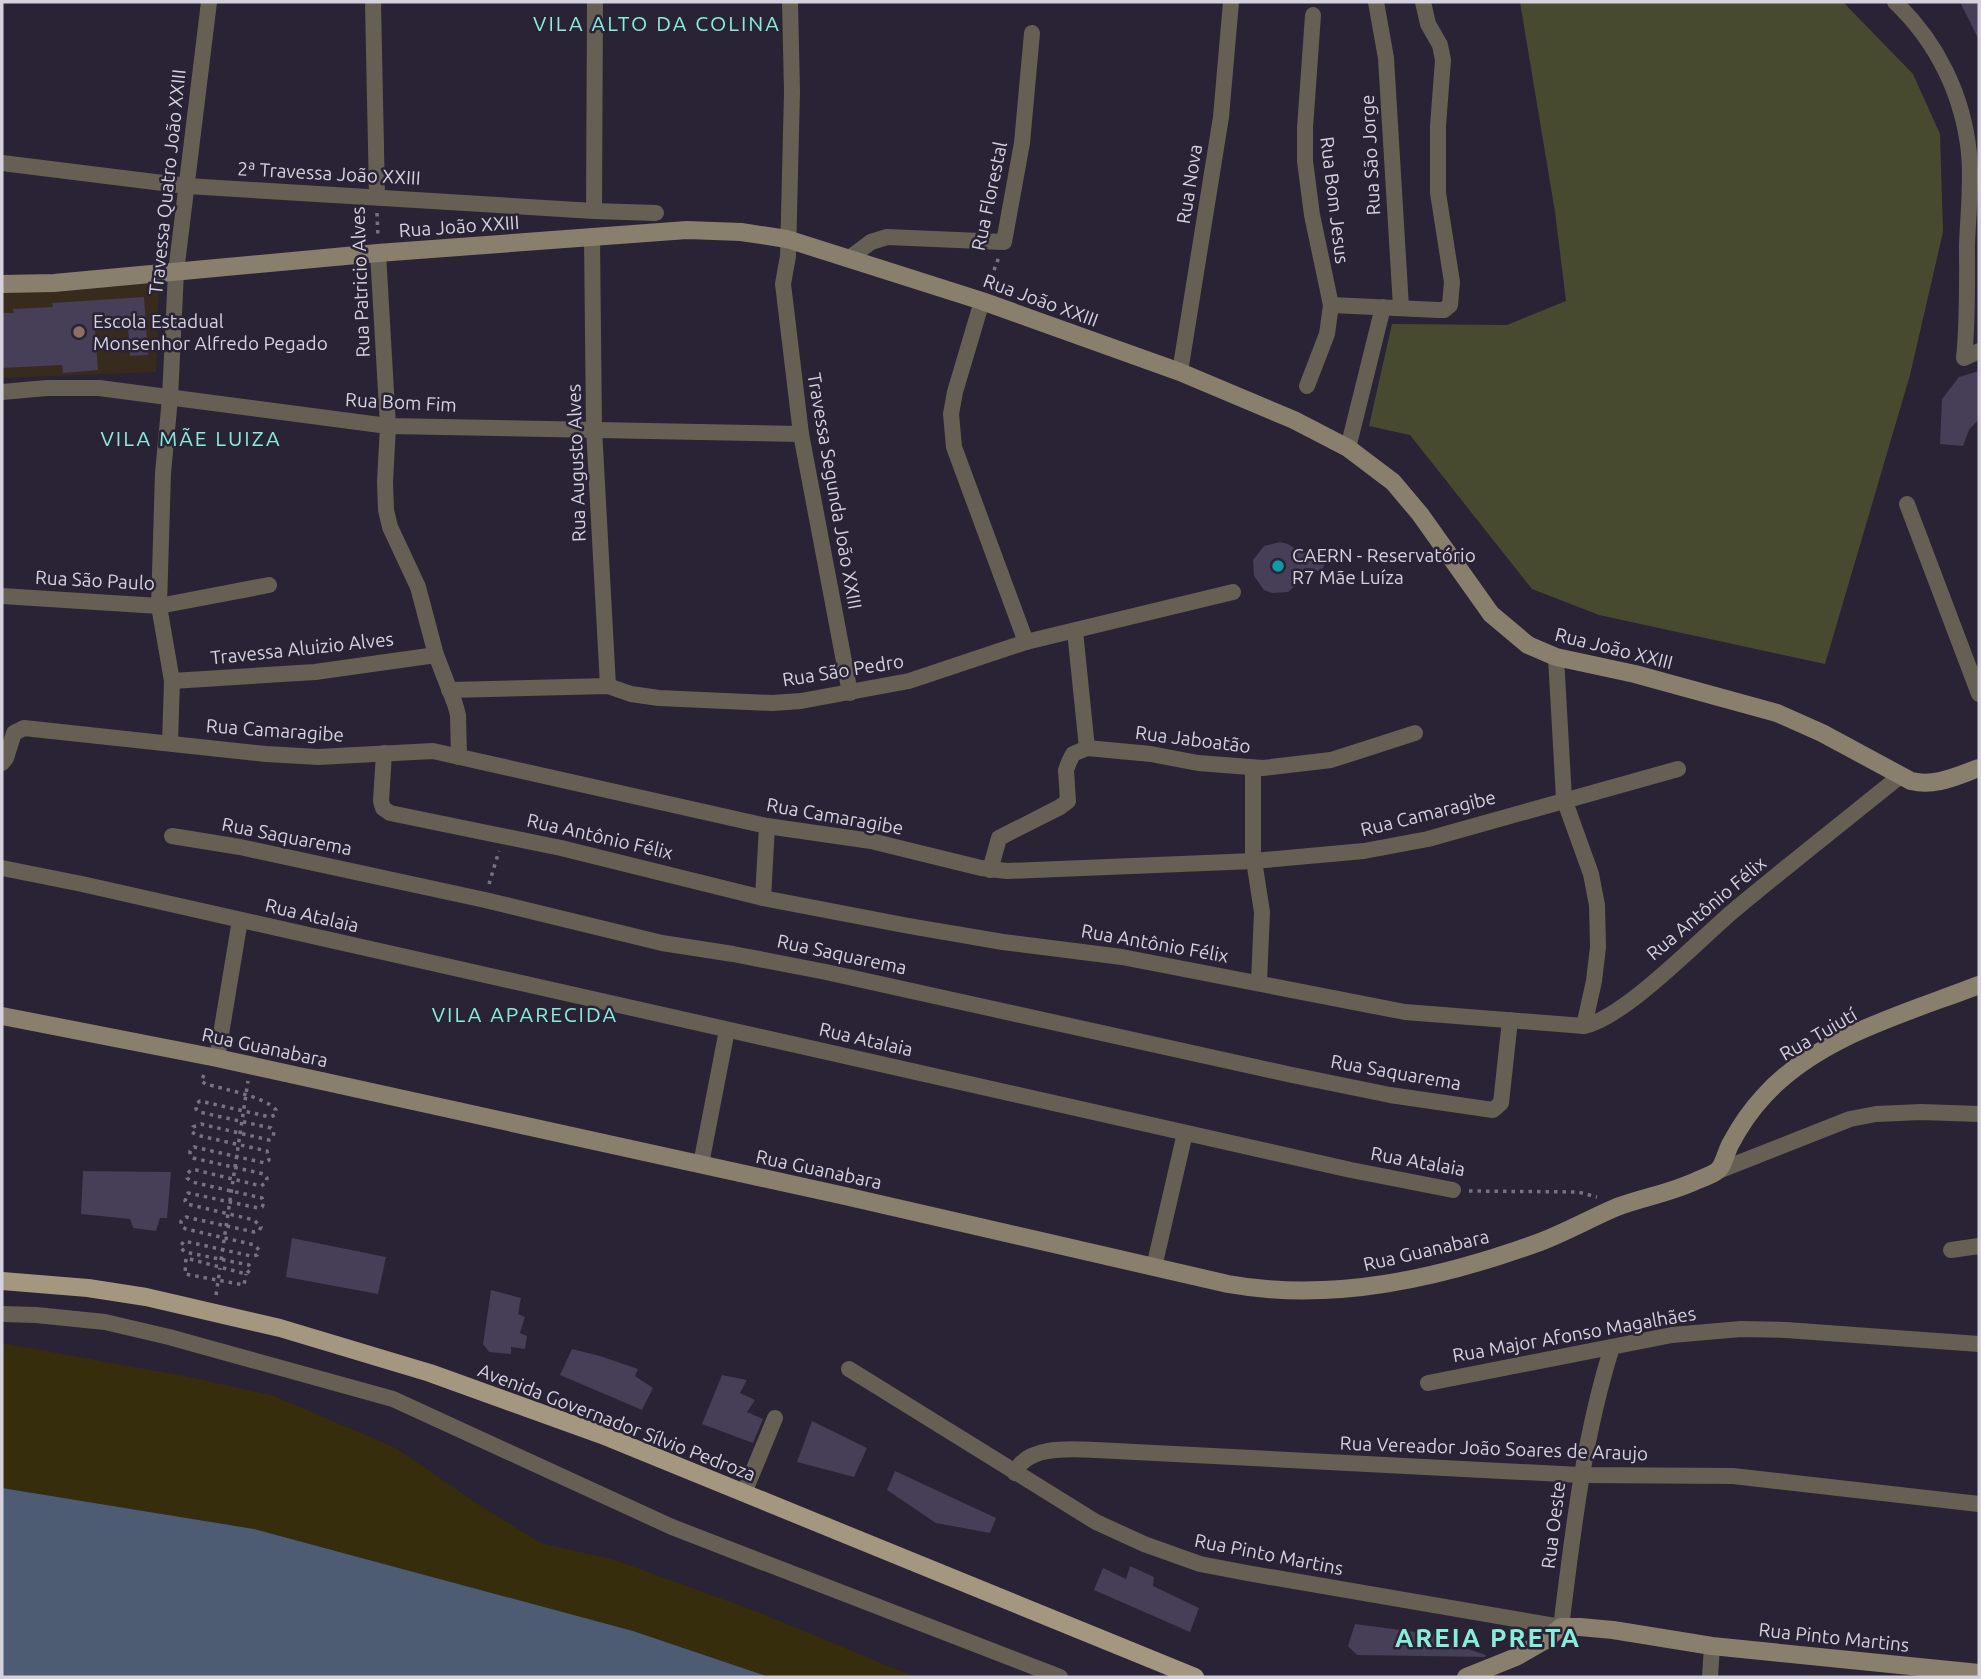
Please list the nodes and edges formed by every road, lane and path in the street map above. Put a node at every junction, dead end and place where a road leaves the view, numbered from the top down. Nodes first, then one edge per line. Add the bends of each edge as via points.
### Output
1 (209, 2) edge
2 (373, 2) edge
3 (595, 2) edge
4 (789, 2) edge
5 (1231, 2) edge
6 (1376, 2) edge
7 (1423, 2) edge
8 (1895, 2) edge
9 (1313, 15) dead end
10 (1031, 33) dead end
11 (2, 163) edge
12 (187, 186) junction
13 (377, 196) junction
14 (594, 211) junction
15 (656, 212) dead end
16 (592, 238) junction
17 (788, 239) junction
18 (1004, 242) junction
19 (378, 253) junction
20 (850, 257) junction
21 (176, 272) junction
22 (2, 284) edge
23 (982, 301) junction
24 (1331, 305) junction
25 (1383, 307) junction
26 (1401, 307) junction
27 (1968, 314) junction
28 (1979, 328) edge
29 (1979, 351) edge
30 (1180, 372) junction
31 (1307, 386) dead end
32 (2, 392) edge
33 (170, 398) junction
34 (388, 426) junction
35 (593, 429) junction
36 (800, 434) junction
37 (1348, 448) junction
38 (1907, 504) dead end
39 (269, 585) dead end
40 (1233, 592) dead end
41 (2, 596) edge
42 (159, 606) junction
43 (1075, 631) junction
44 (1026, 642) junction
45 (436, 655) junction
46 (1556, 656) junction
47 (173, 681) junction
48 (608, 685) junction
49 (449, 690) junction
50 (850, 693) junction
51 (1979, 694) edge
52 (1415, 733) dead end
53 (170, 743) junction
54 (1087, 748) junction
55 (384, 753) junction
56 (459, 757) junction
57 (2, 763) edge
58 (1253, 768) junction
59 (1979, 768) edge
60 (1678, 769) dead end
61 (1899, 777) junction
62 (1564, 799) junction
63 (767, 826) junction
64 (504, 835) junction
65 (172, 836) dead end
66 (1254, 861) junction
67 (2, 868) edge
68 (990, 870) junction
69 (763, 898) junction
70 (485, 900) junction
71 (240, 920) junction
72 (1259, 982) junction
73 (1979, 985) edge
74 (2, 1016) edge
75 (1510, 1020) junction
76 (1584, 1026) junction
77 (727, 1030) junction
78 (217, 1058) junction
79 (250, 1065) junction
80 (206, 1074) dead end
81 (237, 1081) dead end
82 (247, 1083) junction
83 (245, 1095) junction
84 (243, 1110) junction
85 (1979, 1114) edge
86 (242, 1122) junction
87 (240, 1132) junction
88 (1185, 1133) junction
89 (239, 1144) junction
90 (237, 1156) junction
91 (701, 1164) junction
92 (235, 1167) junction
93 (1718, 1171) junction
94 (233, 1180) junction
95 (1453, 1190) joint
96 (232, 1191) junction
97 (230, 1201) junction
98 (1620, 1206) junction
99 (228, 1214) junction
100 (226, 1225) junction
101 (225, 1238) junction
102 (1979, 1246) edge
103 (223, 1249) junction
104 (1951, 1250) dead end
105 (221, 1260) junction
106 (1154, 1267) junction
107 (220, 1268) junction
108 (246, 1274) junction
109 (2, 1281) edge
110 (218, 1282) junction
111 (214, 1312) junction
112 (2, 1314) edge
113 (1979, 1345) edge
114 (1612, 1347) junction
115 (849, 1369) dead end
116 (1428, 1382) dead end
117 (775, 1418) dead end
118 (1015, 1473) junction
119 (1580, 1475) junction
120 (744, 1493) junction
121 (1979, 1504) edge
122 (1560, 1628) junction
123 (1712, 1646) junction
124 (1979, 1673) edge
125 (1060, 1677) edge
126 (1195, 1677) edge
127 (1466, 1677) edge
128 (1710, 1677) edge

1 - 12 street, Travessa Quatro João XXIII
2 - 13 street, Rua Patricio Alves
3 - 14 street
4 - 17 street, Travessa Segunda João XXIII
5 - 30 street, Rua Nova via 1221,117
6 - 26 street, Rua São Jorge via 1386,58
7 - 26 street via 1443,60 1438,193 1451,301 1438,310
8 - 27 street via 1909,15 1955,87 1969,154
9 - 24 street, Rua Bom Jesus via 1305,161
10 - 18 street, Rua Florestal via 1022,143
11 - 12 street, 2ª Travessa João XXIII
12 - 13 street, 2ª Travessa João XXIII
12 - 21 street, Travessa Quatro João XXIII
13 - 14 street, 2ª Travessa João XXIII
13 - 19 path, Rua Patricio Alves
14 - 15 street, 2ª Travessa João XXIII
16 - 17 main road, Rua João XXIII via 687,230
16 - 19 main road, Rua João XXIII
16 - 35 street, Rua Augusto Alves
17 - 20 main road, Rua João XXIII
17 - 36 street, Travessa Segunda João XXIII via 783,284
18 - 20 street via 887,237
18 - 23 path, Rua Florestal
19 - 21 main road, Rua João XXIII
19 - 34 street, Rua Patricio Alves
20 - 23 main road, Rua João XXIII
21 - 22 main road, Rua João XXIII
21 - 33 street, Travessa Quatro João XXIII
23 - 30 main road, Rua João XXIII
23 - 44 street via 955,392 951,414 954,447
24 - 25 street
24 - 31 street, Rua Bom Jesus via 1327,334
25 - 26 street
25 - 37 street
27 - 28 street
27 - 29 street via 1964,358
30 - 37 main road, Rua João XXIII
32 - 33 street, Rua Bom Fim via 73,387
33 - 34 street, Rua Bom Fim
33 - 42 street, Travessa Quatro João XXIII
34 - 35 street, Rua Bom Fim
34 - 45 street, Rua Patricio Alves via 386,510 418,587
35 - 36 street, Rua Bom Fim
35 - 48 street, Rua Augusto Alves
36 - 50 street, Travessa Segunda João XXIII
37 - 46 main road, Rua João XXIII via 1380,470 1405,496 1491,614 1528,645
38 - 51 street
39 - 42 street, Rua São Paulo
40 - 43 street, Rua São Pedro
41 - 42 street, Rua São Paulo
42 - 47 street, Travessa Quatro João XXIII
43 - 44 street, Rua São Pedro
43 - 54 street
44 - 50 street, Rua São Pedro via 909,681
45 - 47 street, Travessa Aluizio Alves via 314,672
45 - 49 street, Rua Patricio Alves
46 - 61 main road, Rua João XXIII via 1777,713
46 - 62 street
47 - 53 street, Travessa Quatro João XXIII
48 - 49 street, Rua São Pedro
48 - 50 street, Rua São Pedro via 631,694 705,701 772,703
49 - 56 street, Rua Patricio Alves via 458,715
52 - 58 street, Rua Jaboatão via 1331,760
53 - 55 street, Rua Camaragibe via 318,757
53 - 57 street, Rua Camaragibe via 20,729
54 - 58 street, Rua Jaboatão
54 - 68 street via 1073,754 1066,770 1068,801 999,838
55 - 56 street, Rua Camaragibe via 421,751
55 - 64 street, Rua Antônio Félix via 380,801 386,811
56 - 63 street, Rua Camaragibe
58 - 66 street
59 - 61 main road, Rua João XXIII via 1941,782 1921,784
60 - 62 street, Rua Camaragibe
61 - 76 street, Rua Antônio Félix via 1631,999
62 - 66 street, Rua Camaragibe via 1397,846
62 - 76 street via 1597,905 1598,947
63 - 68 street, Rua Camaragibe via 871,841
63 - 69 street
64 - 69 street, Rua Antônio Félix
64 - 70 path
65 - 70 street, Rua Saquarema
66 - 68 street, Rua Camaragibe
66 - 72 street via 1262,912
67 - 71 street, Rua Atalaia
69 - 72 street, Rua Antônio Félix
70 - 75 street, Rua Saquarema via 662,943 826,972 1378,1092 1493,1110 1501,1103
71 - 77 street, Rua Atalaia
71 - 78 street
72 - 75 street, Rua Antônio Félix via 1405,1012
73 - 93 main road, Rua Tuiutí via 1844,1039 1788,1074 1744,1121
74 - 78 main road, Rua Guanabara
75 - 76 street, Rua Antônio Félix
77 - 88 street, Rua Atalaia
77 - 91 street
78 - 79 main road, Rua Guanabara
79 - 82 path
79 - 91 main road, Rua Guanabara
80 - 83 path via 201,1081 206,1084
81 - 82 path
82 - 83 path
83 - 84 path
83 - 84 path via 276,1110 270,1117
84 - 86 path
84 - 86 path via 196,1104 199,1112
85 - 93 street via 1921,1112 1850,1119
86 - 87 path
86 - 87 path via 274,1132 269,1140
87 - 89 path
87 - 89 path via 201,1124 192,1132
88 - 95 street, Rua Atalaia
88 - 106 street
89 - 90 path
89 - 90 path via 267,1151 269,1160
90 - 92 path
90 - 92 path via 194,1147 190,1151 193,1158
91 - 106 main road, Rua Guanabara
92 - 94 path
92 - 94 path via 267,1178 261,1186
93 - 98 main road
94 - 96 path
94 - 96 path via 196,1170 187,1174 192,1182
95 - 98 path, Rua Atalaia via 1578,1192
96 - 97 path
96 - 97 path via 262,1198 264,1203 258,1208
97 - 99 path
97 - 99 path via 194,1193 188,1193 184,1201
98 - 106 main road, Rua Guanabara via 1507,1253 1390,1283 1320,1291 1279,1290
99 - 100 path
99 - 100 path via 254,1220 261,1227 254,1232
100 - 101 path
100 - 101 path via 186,1217 181,1220 186,1229
101 - 103 path
101 - 103 path via 259,1250 251,1256
102 - 104 street
103 - 105 path
103 - 105 path via 186,1241 180,1245 185,1252
105 - 107 path
105 - 108 path via 248,1265 251,1269
107 - 108 path
107 - 110 path
107 - 110 path via 186,1258 184,1274
108 - 110 path via 244,1286
109 - 111 main road, Avenida Governador Sílvio Pedroza via 121,1292
110 - 111 path
111 - 120 main road, Avenida Governador Sílvio Pedroza via 430,1373
112 - 125 street via 105,1322 393,1399 672,1528
113 - 114 street, Rua Major Afonso Magalhães via 1741,1329 1672,1335
114 - 116 street, Rua Major Afonso Magalhães
114 - 119 street, Rua Oeste
115 - 118 street, Rua Pinto Martins
117 - 120 street
118 - 119 street, Rua Vereador João Soares de Araujo via 1032,1455 1071,1449
118 - 122 street, Rua Pinto Martins via 1096,1522 1200,1564
119 - 121 street, Rua Vereador João Soares de Araujo via 1733,1476
119 - 122 street, Rua Oeste
120 - 126 main road, Avenida Governador Sílvio Pedroza
122 - 123 main road, Rua Pinto Martins via 1613,1630
122 - 127 main road via 1516,1657
123 - 124 main road, Rua Pinto Martins
123 - 128 street

